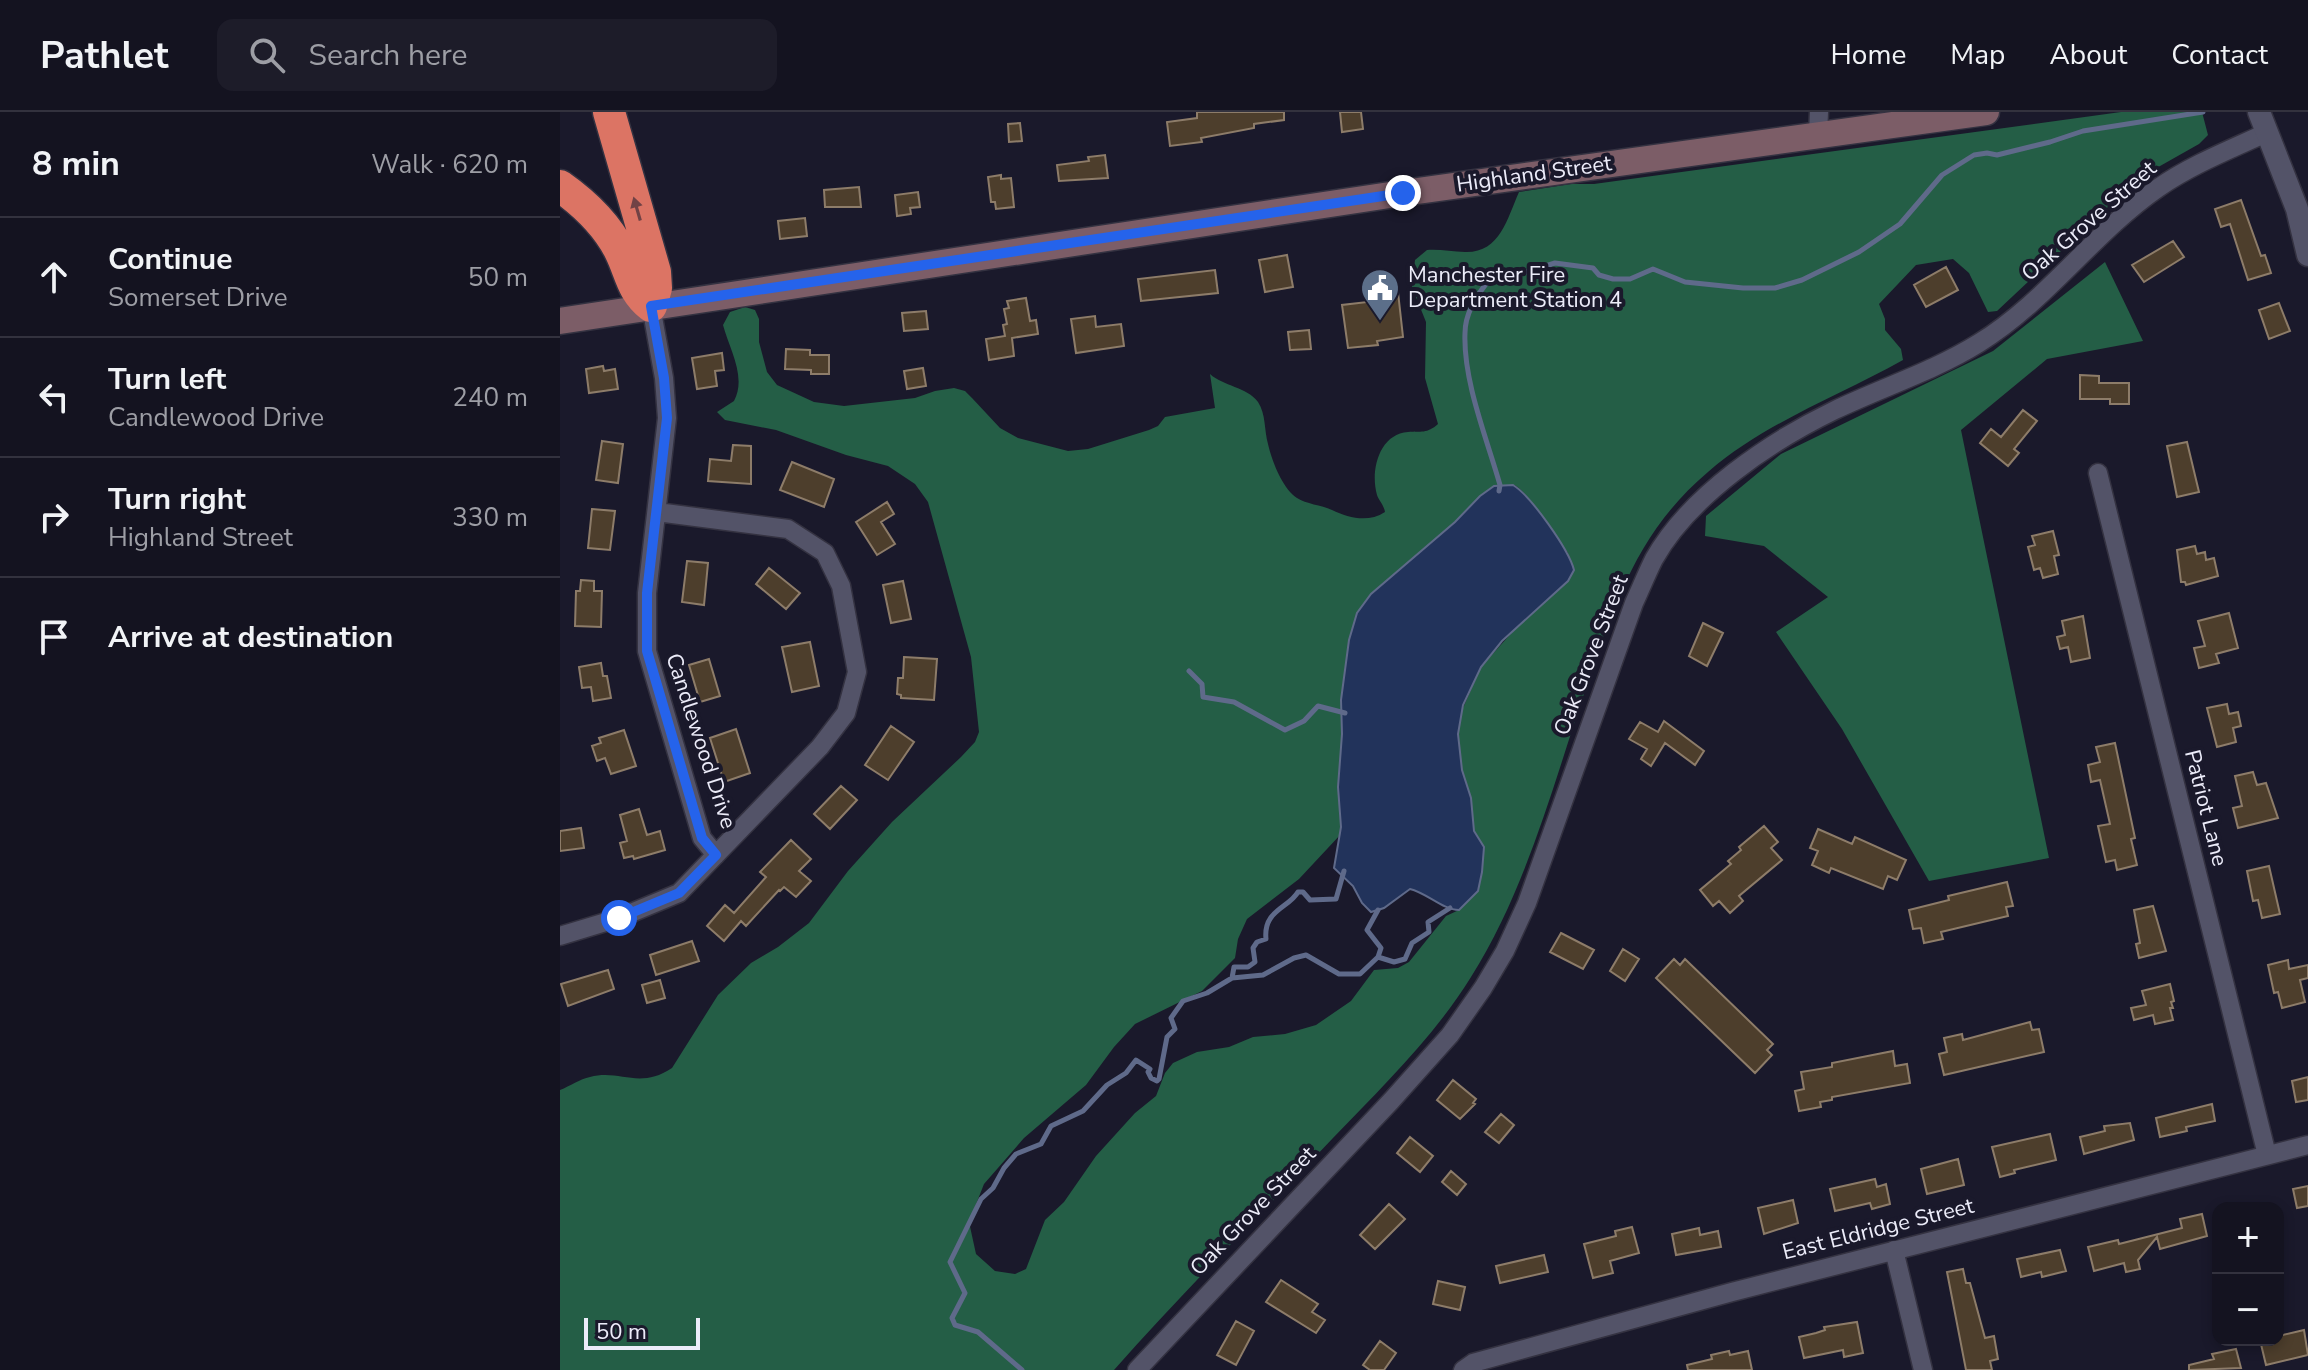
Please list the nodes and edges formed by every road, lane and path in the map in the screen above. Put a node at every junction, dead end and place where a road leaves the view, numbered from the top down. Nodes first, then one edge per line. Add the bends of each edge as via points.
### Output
1 (609, 112) edge
2 (1986, 112) edge
3 (2263, 122) edge
4 (1819, 123) edge
5 (560, 186) edge
6 (2302, 208) edge
7 (2308, 255) edge
8 (651, 306) junction
9 (560, 321) edge
10 (2098, 473) dead end
11 (657, 512) junction
12 (716, 855) junction
13 (560, 936) edge
14 (2308, 1145) edge
15 (2267, 1155) junction
16 (1894, 1250) junction
17 (1137, 1370) edge
18 (1463, 1370) edge
19 (1923, 1370) edge

8 -> 1 highway via 655,272
2 - 4 main road, Highland Street
3 - 6 street
3 - 17 street, Oak Grove Street via 2157,188 1979,344 1833,411 1775,444 1688,515 1655,557 1634,603 1527,903 1483,988 1401,1090
4 - 8 main road, Highland Street via 1388,195
5 - 8 highway via 608,231 636,292
6 - 7 street
8 - 9 main road, Highland Street
8 - 11 street, Candlewood Drive via 667,410
10 - 15 street, Patriot Lane
11 - 12 street, Candlewood Drive via 647,593 647,651 702,838
11 - 12 street via 788,529 825,553 841,586 857,672 846,713
12 - 13 street via 679,893
14 - 15 street, East Eldridge Street
15 - 16 street, East Eldridge Street
16 - 18 street, East Eldridge Street via 1473,1363
16 - 19 street

